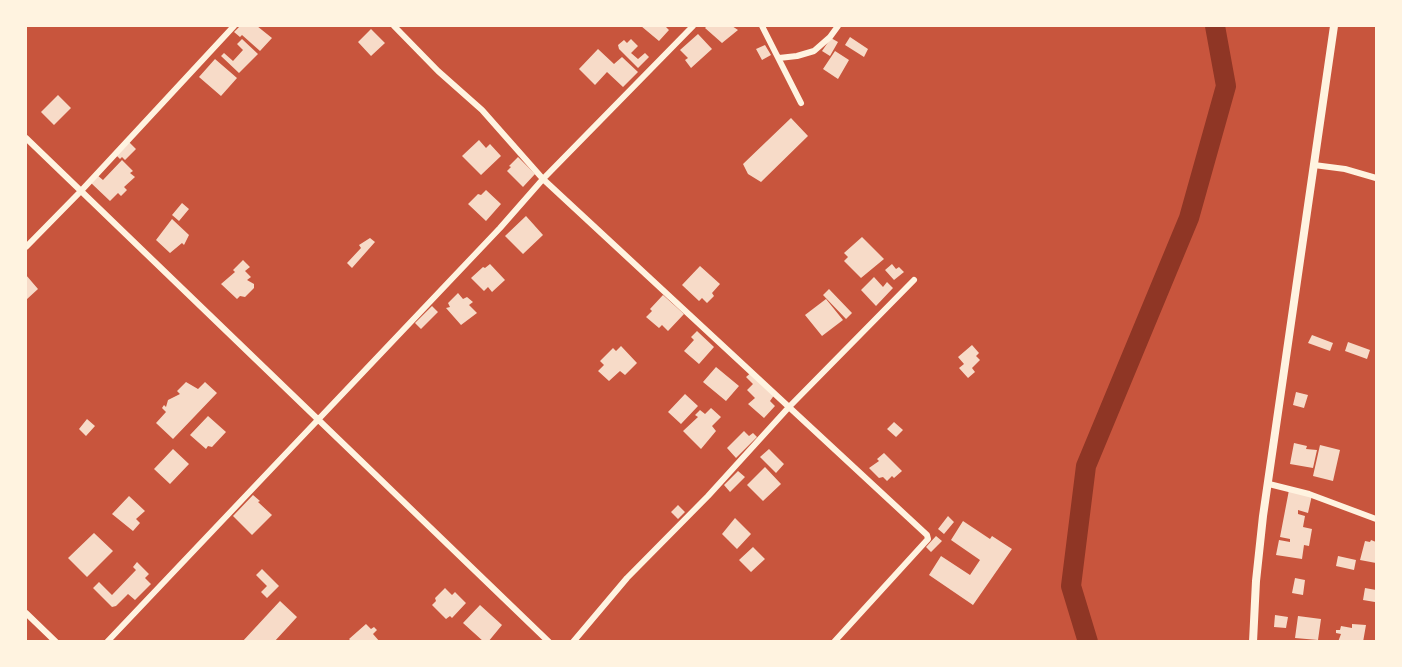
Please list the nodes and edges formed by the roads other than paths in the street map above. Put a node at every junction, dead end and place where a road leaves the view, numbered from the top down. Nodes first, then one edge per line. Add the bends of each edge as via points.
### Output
1 (234, 26) edge
2 (394, 26) edge
3 (693, 26) edge
4 (762, 26) edge
5 (838, 26) edge
6 (1334, 26) edge
7 (779, 58) junction
8 (801, 103) dead end
9 (26, 138) edge
10 (1314, 165) junction
11 (543, 178) junction
12 (1377, 178) edge
13 (80, 192) junction
14 (26, 247) edge
15 (914, 280) dead end
16 (789, 407) junction
17 (319, 418) junction
18 (1269, 484) junction
19 (1377, 519) edge
20 (26, 613) edge
21 (56, 642) edge
22 (107, 642) edge
23 (549, 642) edge
24 (573, 642) edge
25 (834, 642) edge
26 (1253, 642) edge

1 - 13 street
2 - 11 street via 482,110
3 - 11 street
4 - 7 street
5 - 7 street via 814,51
6 - 10 street
7 - 8 street
9 - 13 street
10 - 12 street
10 - 18 street
11 - 16 street
11 - 17 street
13 - 14 street
13 - 17 street
15 - 16 street
16 - 24 street via 627,578
16 - 25 street via 928,537
17 - 22 street
17 - 23 street
18 - 19 street
18 - 26 street via 1256,581
20 - 21 street

